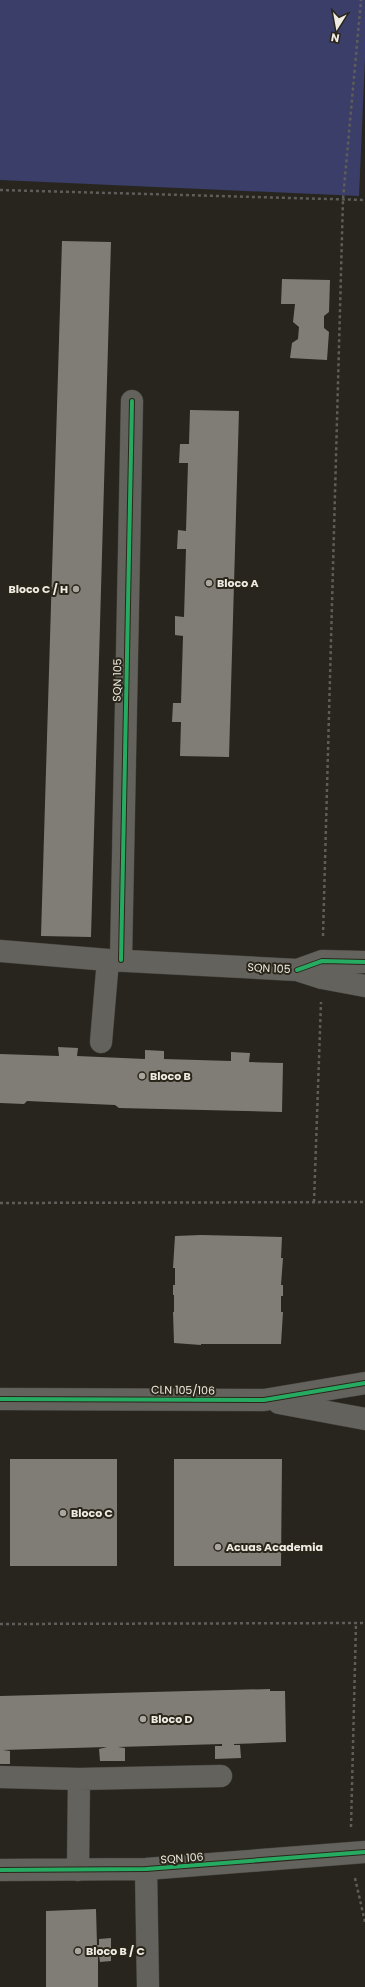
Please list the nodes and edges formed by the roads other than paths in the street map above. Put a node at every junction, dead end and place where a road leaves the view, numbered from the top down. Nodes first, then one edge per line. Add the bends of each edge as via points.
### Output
1 (132, 401) dead end
2 (0, 951) edge
3 (114, 960) junction
4 (365, 962) edge
5 (322, 970) junction
6 (365, 986) edge
7 (101, 1042) dead end
8 (365, 1383) edge
9 (0, 1399) edge
10 (264, 1400) junction
11 (365, 1419) edge
12 (221, 1776) dead end
13 (0, 1777) edge
14 (79, 1780) junction
15 (358, 1853) edge
16 (146, 1869) junction
17 (0, 1870) edge
18 (78, 1870) junction
19 (148, 1987) edge

1 - 3 street, SQN 105
2 - 3 street, SQN 105
3 - 5 street, SQN 105
3 - 7 street, SQN 105
4 - 5 street, SQN 105
5 - 6 street
8 - 10 street, CLN 105/106
9 - 10 street, CLN 105/106
10 - 11 street, CLN 105/106
12 - 14 street
13 - 14 street
14 - 18 street
15 - 16 street, SQN 106
16 - 18 street, SQN 106
16 - 19 street, SQN 106
17 - 18 street, SQN 106

